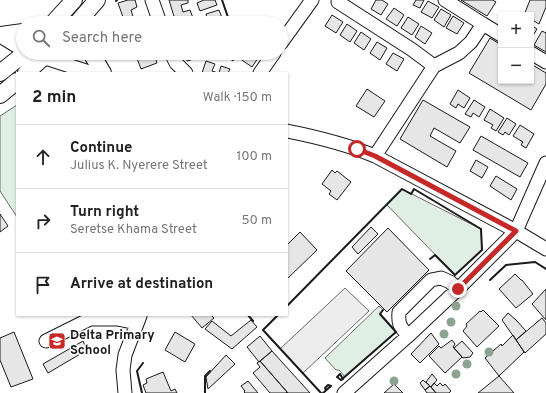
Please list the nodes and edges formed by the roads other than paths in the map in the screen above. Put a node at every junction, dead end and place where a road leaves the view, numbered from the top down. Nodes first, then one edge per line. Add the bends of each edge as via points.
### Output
1 (74, 0) edge
2 (97, 0) edge
3 (152, 0) edge
4 (312, 0) edge
5 (445, 0) edge
6 (338, 2) dead end
7 (59, 16) edge
8 (84, 16) edge
9 (158, 16) edge
10 (483, 24) junction
11 (16, 33) edge
12 (288, 33) edge
13 (498, 33) edge
14 (0, 36) edge
15 (16, 46) edge
16 (534, 55) edge
17 (17, 60) edge
18 (36, 60) edge
19 (57, 60) edge
20 (95, 60) edge
21 (174, 60) edge
22 (269, 60) edge
23 (546, 62) edge
24 (434, 66) junction
25 (27, 72) edge
26 (89, 72) edge
27 (102, 72) edge
28 (185, 72) edge
29 (261, 72) edge
30 (0, 73) edge
31 (16, 82) edge
32 (0, 95) edge
33 (288, 131) edge
34 (375, 156) junction
35 (546, 163) edge
36 (516, 231) junction
37 (546, 249) edge
38 (458, 289) junction
39 (139, 319) edge
40 (408, 336) junction
41 (46, 341) dead end
42 (125, 393) edge
43 (344, 393) edge

1 - 7 main road
2 - 8 main road
3 - 9 street
4 - 12 street
5 - 10 street
6 - 24 street
10 - 13 street
10 - 24 street via 471,42 459,53
11 - 14 main road
14 - 15 street
16 - 23 street
17 - 30 main road
18 - 25 main road
19 - 26 street
20 - 27 main road
21 - 28 street
22 - 29 street
24 - 34 street
31 - 32 main road
33 - 34 street via 322,138
34 - 36 street
35 - 36 street
36 - 37 street
36 - 38 street
38 - 40 street
38 - 40 street via 441,278 431,280 399,312 399,321
39 - 41 street via 90,320
39 - 42 street via 125,355
40 - 43 street

